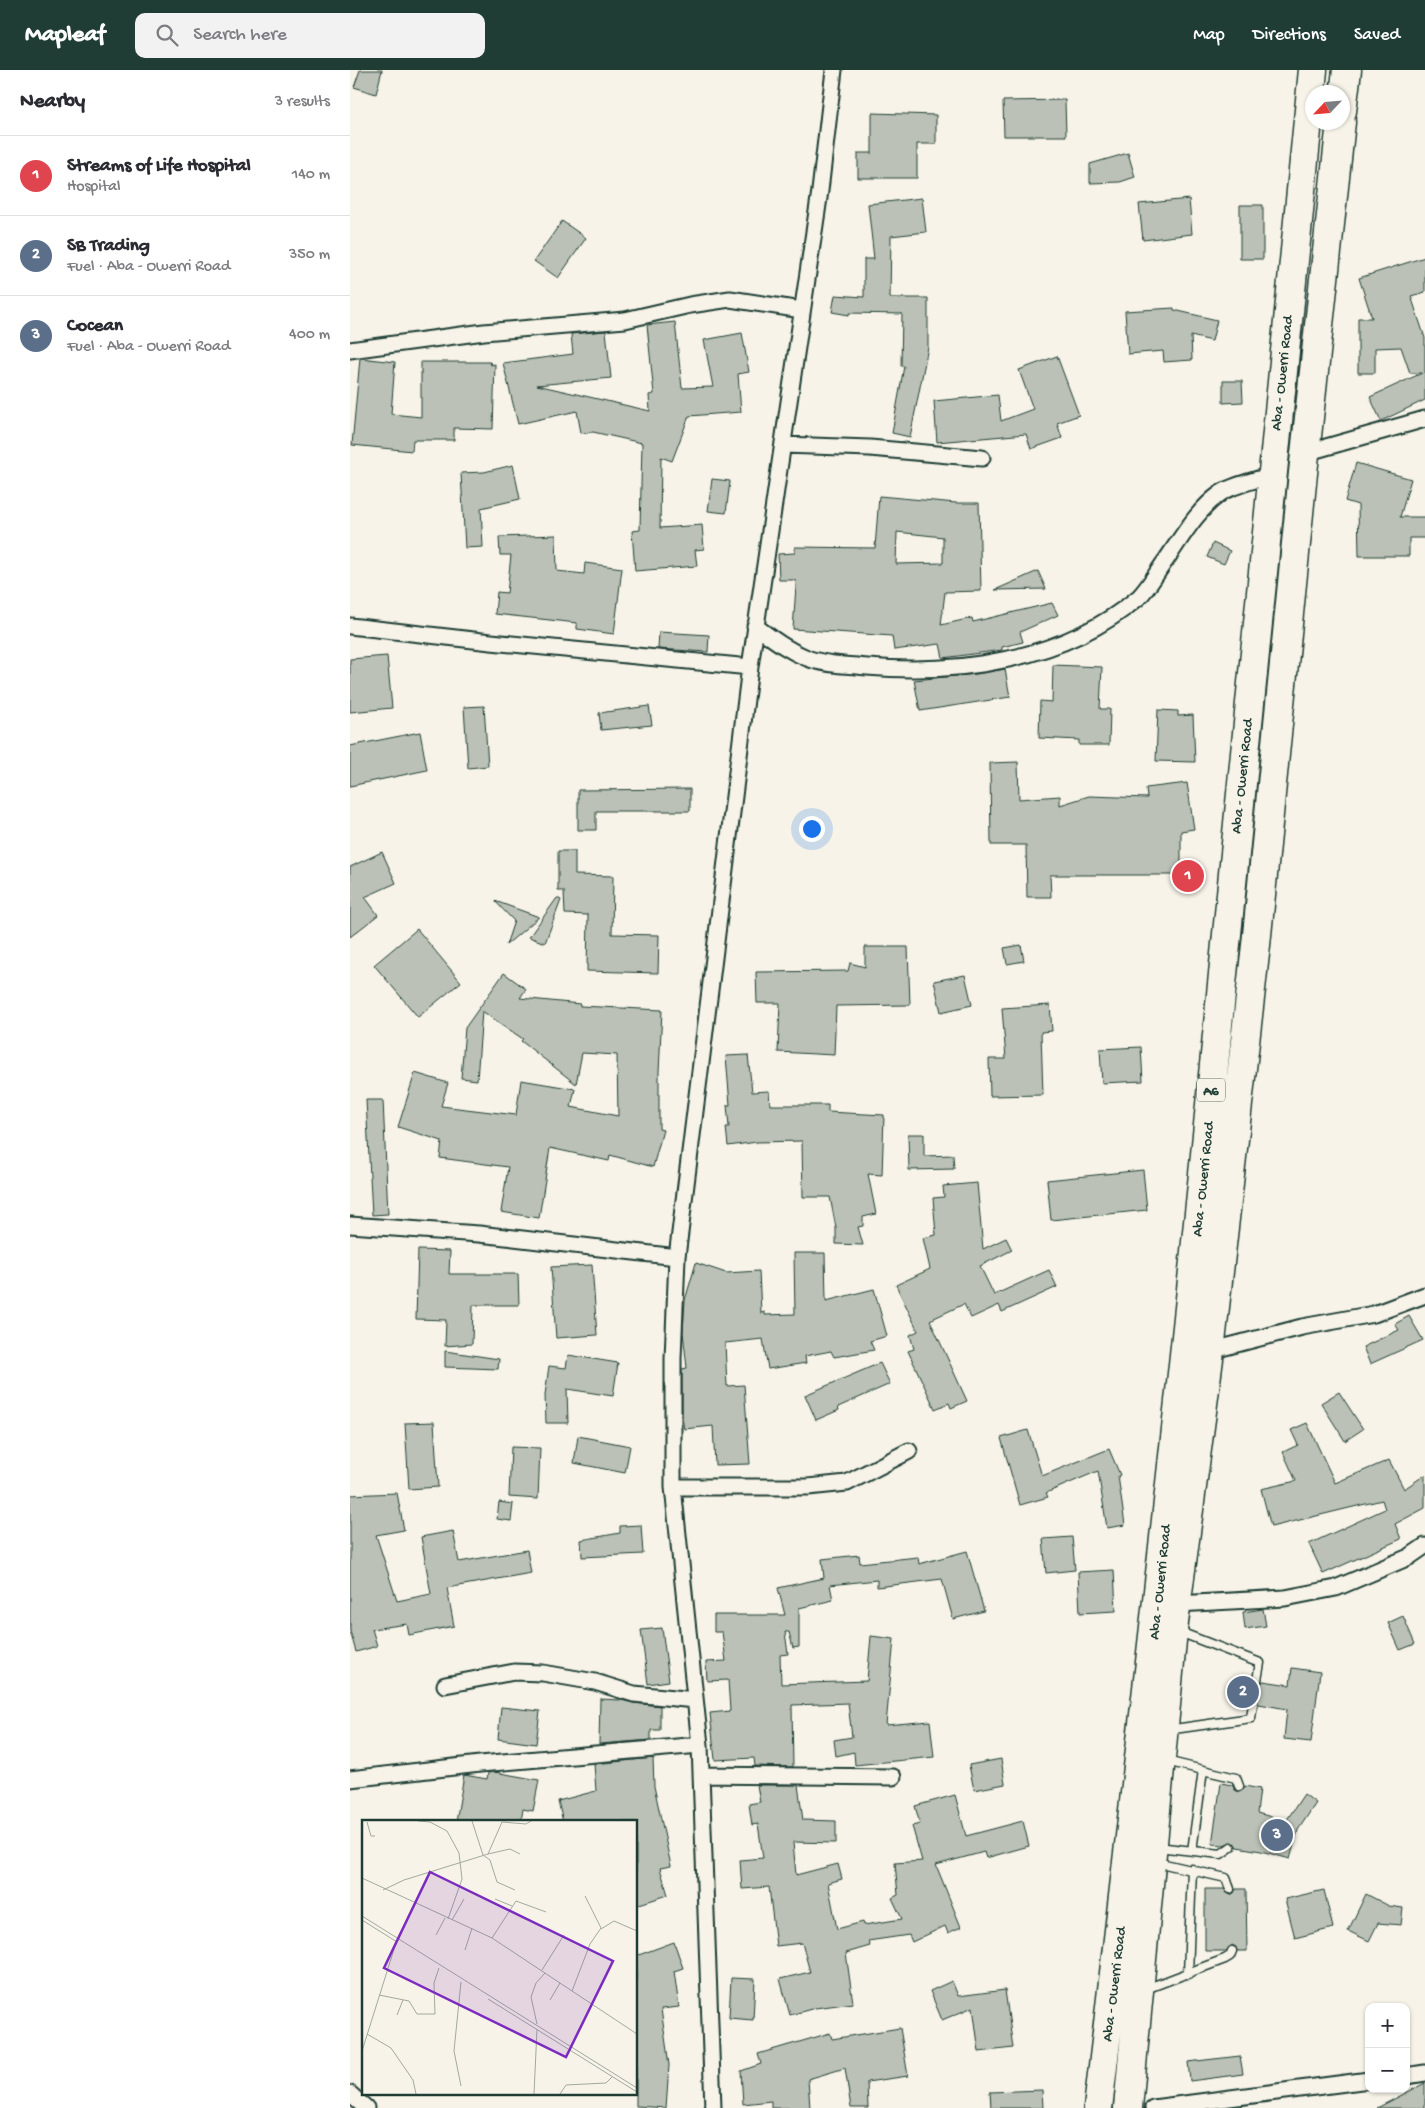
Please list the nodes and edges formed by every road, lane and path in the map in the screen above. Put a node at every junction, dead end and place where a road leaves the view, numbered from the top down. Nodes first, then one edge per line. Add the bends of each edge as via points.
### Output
1 (834, 70) edge
2 (1313, 70) edge
3 (1347, 70) edge
4 (1345, 85) edge
5 (1340, 130) edge
6 (802, 310) junction
7 (350, 350) edge
8 (1425, 418) edge
9 (783, 445) junction
10 (1305, 453) junction
11 (982, 458) dead end
12 (1271, 475) junction
13 (350, 626) edge
14 (756, 626) junction
15 (750, 667) junction
16 (350, 1225) edge
17 (677, 1257) junction
18 (1425, 1295) edge
19 (1210, 1351) junction
20 (909, 1451) dead end
21 (673, 1487) junction
22 (1425, 1546) edge
23 (1175, 1617) junction
24 (1258, 1680) dead end
25 (446, 1685) dead end
26 (695, 1700) junction
27 (1254, 1703) dead end
28 (1164, 1731) junction
29 (700, 1745) junction
30 (1162, 1760) junction
31 (1203, 1770) junction
32 (701, 1775) junction
33 (892, 1776) dead end
34 (350, 1779) edge
35 (1240, 1786) dead end
36 (1231, 1846) dead end
37 (1192, 1851) junction
38 (1152, 1854) junction
39 (1192, 1869) junction
40 (1230, 1889) dead end
41 (1232, 1952) dead end
42 (1188, 1974) junction
43 (1139, 1991) junction
44 (1425, 2073) edge
45 (1410, 2075) edge
46 (1365, 2081) edge
47 (350, 2094) edge
48 (366, 2108) edge
49 (713, 2108) edge
50 (1098, 2108) edge
51 (1128, 2108) edge
52 (1153, 2108) edge

1 - 6 street
2 - 12 highway, Aba - Owerri Road / A6
3 - 4 highway
5 - 10 highway, Aba - Owerri Road / A6
6 - 7 street via 730,299 625,320 484,332
6 - 9 street
8 - 10 street
9 - 11 street via 870,448
9 - 14 street
10 - 19 highway, Aba - Owerri Road / A6 via 1256,945
12 - 14 street via 1222,492 1197,515 1141,595 1113,617 1078,637 1040,651 944,668 870,667 808,659 783,647
12 - 50 highway, Aba - Owerri Road / A6 via 1146,1706
13 - 15 street
14 - 15 street
15 - 17 street
16 - 17 street via 479,1234
17 - 21 street
18 - 19 street via 1374,1314 1302,1326
19 - 23 highway, Aba - Owerri Road / A6
20 - 21 street via 846,1483 808,1487
21 - 26 street
22 - 23 street via 1409,1557 1336,1588
23 - 24 lane via 1260,1664
23 - 28 highway, Aba - Owerri Road / A6
25 - 26 street via 514,1672 543,1673 595,1682 634,1694
26 - 29 street
27 - 28 lane via 1251,1718
28 - 30 highway, Aba - Owerri Road / A6
29 - 32 street
29 - 34 street
30 - 31 lane
30 - 38 highway, Aba - Owerri Road / A6
31 - 35 lane via 1236,1778
31 - 37 lane
32 - 33 street
32 - 49 street
36 - 37 lane via 1221,1854
37 - 38 lane
38 - 39 lane
38 - 43 highway, Aba - Owerri Road / A6
39 - 40 lane via 1226,1878
39 - 42 lane
41 - 42 lane via 1225,1959
42 - 43 lane
43 - 51 highway, Aba - Owerri Road / A6
44 - 45 street
46 - 52 street
47 - 48 street

